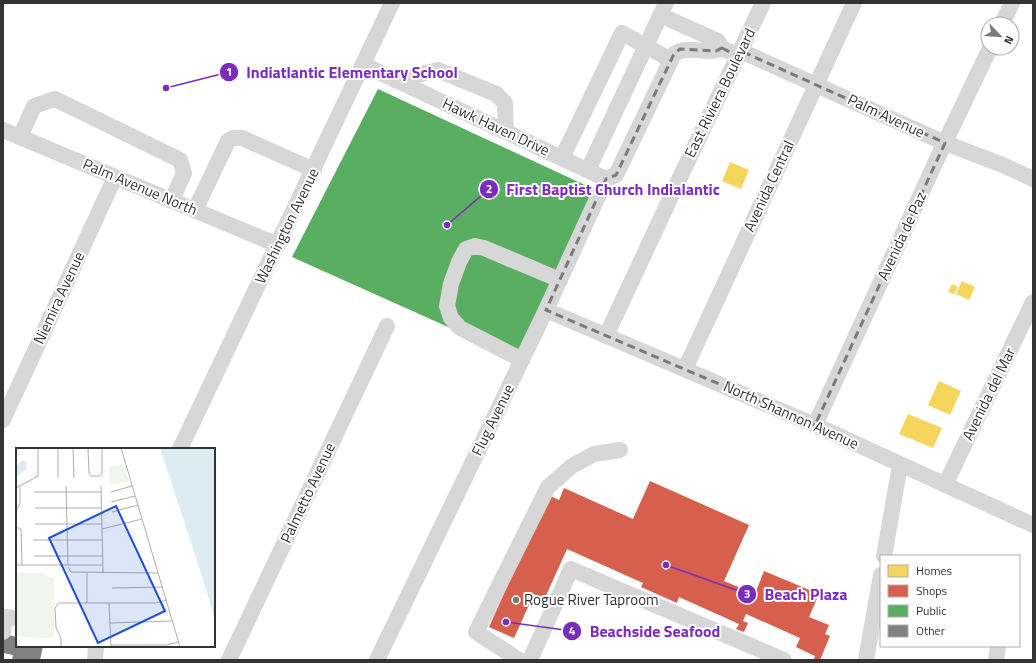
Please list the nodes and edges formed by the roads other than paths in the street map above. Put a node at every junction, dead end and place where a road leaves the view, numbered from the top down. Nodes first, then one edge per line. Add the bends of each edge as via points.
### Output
1 (392, 3) edge
2 (763, 3) edge
3 (854, 3) edge
4 (1012, 3) edge
5 (663, 9) edge
6 (1006, 16) edge
7 (646, 46) junction
8 (722, 48) junction
9 (739, 53) junction
10 (986, 56) edge
11 (671, 60) junction
12 (364, 65) junction
13 (395, 80) junction
14 (816, 84) junction
15 (3, 130) edge
16 (506, 132) junction
17 (20, 137) junction
18 (945, 143) junction
19 (562, 158) junction
20 (314, 170) junction
21 (588, 170) junction
22 (115, 177) junction
23 (606, 179) junction
24 (1033, 179) edge
25 (172, 200) junction
26 (195, 210) junction
27 (278, 245) junction
28 (560, 280) junction
29 (1033, 302) edge
30 (546, 310) junction
31 (388, 326) dead end
32 (606, 336) junction
33 (522, 360) junction
34 (685, 369) junction
35 (3, 420) edge
36 (815, 425) junction
37 (180, 448) edge
38 (620, 450) dead end
39 (900, 465) junction
40 (945, 485) junction
41 (1033, 526) edge
42 (884, 555) edge
43 (880, 581) edge
44 (16, 618) edge
45 (3, 632) edge
46 (96, 647) edge
47 (998, 647) edge
48 (95, 660) edge
49 (229, 660) edge
50 (377, 660) edge
51 (519, 660) edge
52 (530, 660) edge
53 (784, 660) edge
54 (866, 660) edge
55 (996, 660) edge

1 - 12 street, Washington Avenue
2 - 9 street, East Riviera Boulevard
3 - 14 street, Avenida Central
4 - 6 street
5 - 7 street
5 - 8 street, Palm Avenue via 718,41
7 - 11 street
7 - 19 street via 622,33
7 - 21 street
8 - 9 street, Palm Avenue
8 - 11 street via 716,51 680,49
9 - 14 street, Palm Avenue
9 - 32 street, East Riviera Boulevard
10 - 18 street, Avenida de Paz
11 - 23 street via 616,175
12 - 13 street, Hawk Haven Drive
12 - 20 street, Washington Avenue
13 - 16 street, Hawk Haven Drive
13 - 16 street via 438,70 496,94 505,103
14 - 18 street, Palm Avenue
14 - 34 street, Avenida Central
15 - 17 street, Palm Avenue North
16 - 19 street, Hawk Haven Drive
17 - 22 street, Palm Avenue North
17 - 25 street via 34,106 55,99 180,160 184,173
18 - 24 street, Palm Avenue
18 - 36 street, Avenida de Paz
19 - 21 street, Hawk Haven Drive
20 - 26 street via 238,137 230,139
20 - 27 street, Washington Avenue
21 - 23 street, Hawk Haven Drive
22 - 25 street, Palm Avenue North
22 - 35 street, Niemira Avenue
23 - 28 street, Flug Avenue
25 - 26 street, Palm Avenue North
26 - 27 street, Palm Avenue North
27 - 37 street, Washington Avenue
28 - 30 street, Flug Avenue
28 - 33 street via 475,246 466,249 459,262 447,306 451,318 460,328
29 - 40 street, Avenida del Mar
30 - 32 street, North Shannon Avenue
30 - 33 street, Flug Avenue
31 - 49 street, Palmetto Avenue
32 - 34 street, North Shannon Avenue
33 - 50 street, Flug Avenue
34 - 36 street, North Shannon Avenue
36 - 39 street, North Shannon Avenue
38 - 51 street via 594,454 572,466 548,486 476,632
39 - 40 street, North Shannon Avenue
39 - 42 street
40 - 41 street, North Shannon Avenue
43 - 54 street
44 - 45 street via 5,616
46 - 48 street
47 - 55 street
52 - 53 street via 570,570

